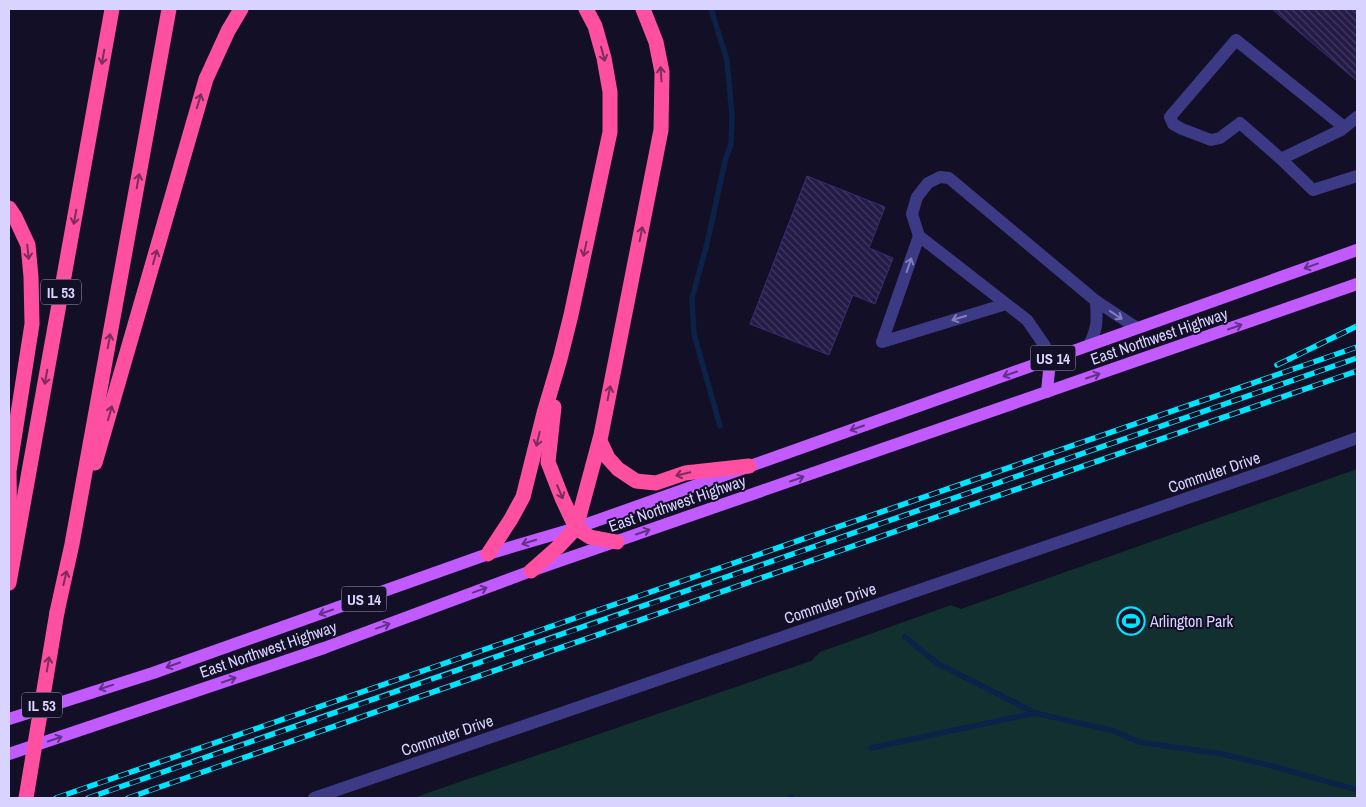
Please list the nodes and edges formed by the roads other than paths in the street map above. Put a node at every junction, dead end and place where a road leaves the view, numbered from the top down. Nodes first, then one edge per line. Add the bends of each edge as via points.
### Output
1 (112, 9) edge
2 (169, 9) edge
3 (241, 9) edge
4 (586, 9) edge
5 (643, 9) edge
6 (1357, 117) edge
7 (1344, 127) junction
8 (1281, 159) junction
9 (1357, 176) edge
10 (9, 208) edge
11 (919, 236) junction
12 (1357, 250) edge
13 (1357, 284) edge
14 (1096, 301) junction
15 (1006, 304) junction
16 (1137, 328) junction
17 (1089, 345) junction
18 (560, 359) junction
19 (1050, 360) junction
20 (1047, 392) junction
21 (1357, 438) edge
22 (600, 441) junction
23 (749, 466) junction
24 (576, 528) junction
25 (617, 542) junction
26 (72, 544) junction
27 (488, 554) junction
28 (531, 571) junction
29 (9, 579) edge
30 (9, 719) edge
31 (9, 754) edge
32 (26, 798) edge
33 (314, 798) edge

1 -> 29 highway, IL 53
26 -> 2 highway, IL 53
26 -> 3 highway via 206,79
4 -> 18 highway via 595,26 604,58 610,92 610,132
22 -> 5 highway via 661,130 662,72 656,42
6 - 7 street
7 - 8 street
7 - 8 street via 1236,40 1170,117 1172,124 1211,140 1220,138 1240,122
8 - 9 street via 1313,190
10 -> 29 highway via 28,244 32,324 9,471
11 - 14 street via 912,214 917,197 928,182 940,177 949,178
11 - 15 street
15 -> 11 street via 882,342
12 -> 16 main road, East Northwest Highway / US 14
20 -> 13 main road, East Northwest Highway / US 14
14 -> 16 street
14 - 17 street via 1096,331
15 - 19 street via 1027,320 1045,346
16 - 17 main road, East Northwest Highway / US 14
17 - 19 main road, East Northwest Highway / US 14
18 -> 24 highway via 548,462
18 -> 27 highway via 523,497
19 - 20 main road
19 -> 23 main road, East Northwest Highway / US 14
25 -> 20 main road, East Northwest Highway / US 14
21 - 33 street, Commuter Drive
23 -> 22 highway via 685,473 656,482 636,480 618,469
22 - 24 highway
23 - 24 main road, East Northwest Highway / US 14
24 - 25 highway via 590,537
24 -> 27 main road, East Northwest Highway / US 14
24 - 28 highway
25 - 28 main road, East Northwest Highway / US 14
32 -> 26 highway, IL 53, bridge via 57,612
27 -> 30 main road, East Northwest Highway / US 14
31 -> 28 main road, East Northwest Highway / US 14 via 315,651

